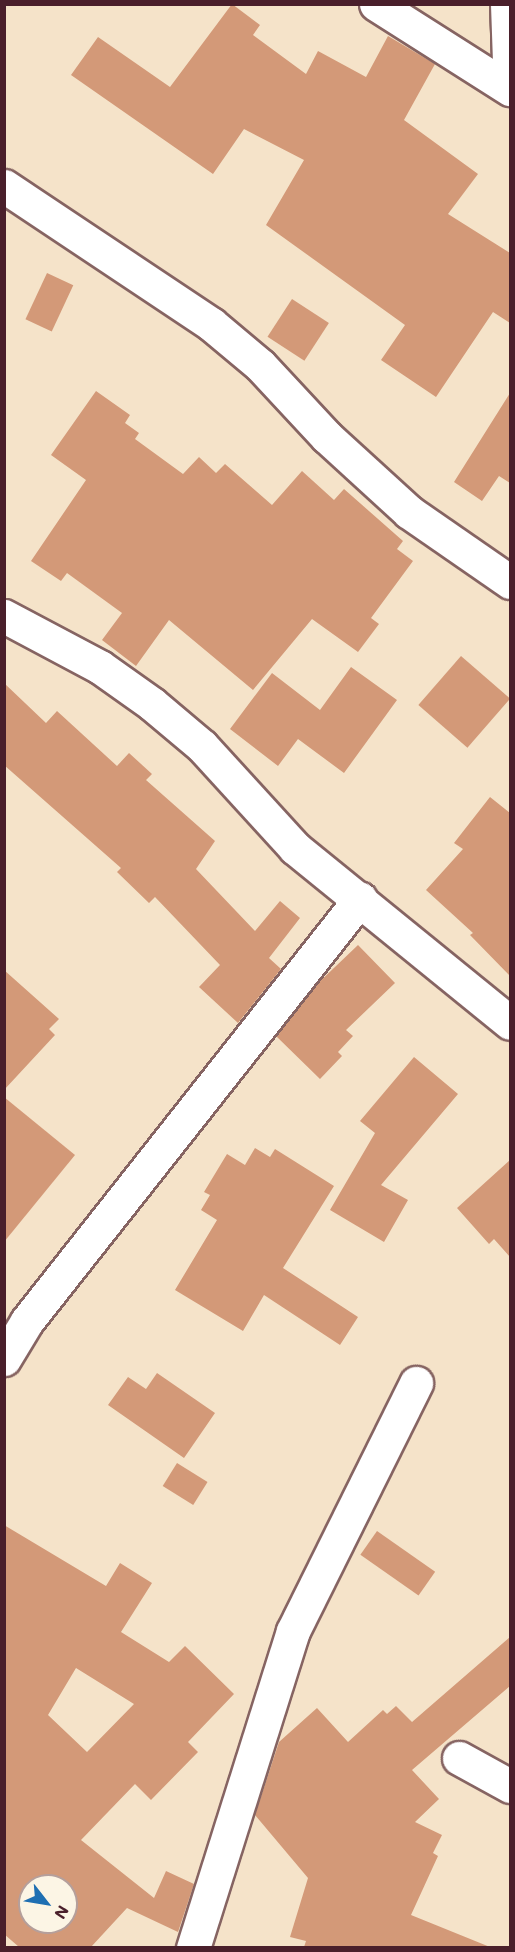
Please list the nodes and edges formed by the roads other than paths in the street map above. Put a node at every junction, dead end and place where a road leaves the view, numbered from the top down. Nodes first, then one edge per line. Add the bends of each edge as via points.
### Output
1 (376, 4) edge
2 (507, 4) edge
3 (510, 88) edge
4 (4, 186) edge
5 (510, 582) edge
6 (4, 616) edge
7 (360, 899) junction
8 (510, 1023) edge
9 (4, 1359) edge
10 (416, 1383) dead end
11 (459, 1758) dead end
12 (510, 1786) edge
13 (193, 1947) edge

1 - 3 street
2 - 3 street
4 - 5 street via 211,324 260,365 327,437 409,512
6 - 7 street via 100,667 152,704 202,746 295,848
7 - 8 street
7 - 9 street via 27,1321
10 - 13 street via 293,1631
11 - 12 street

